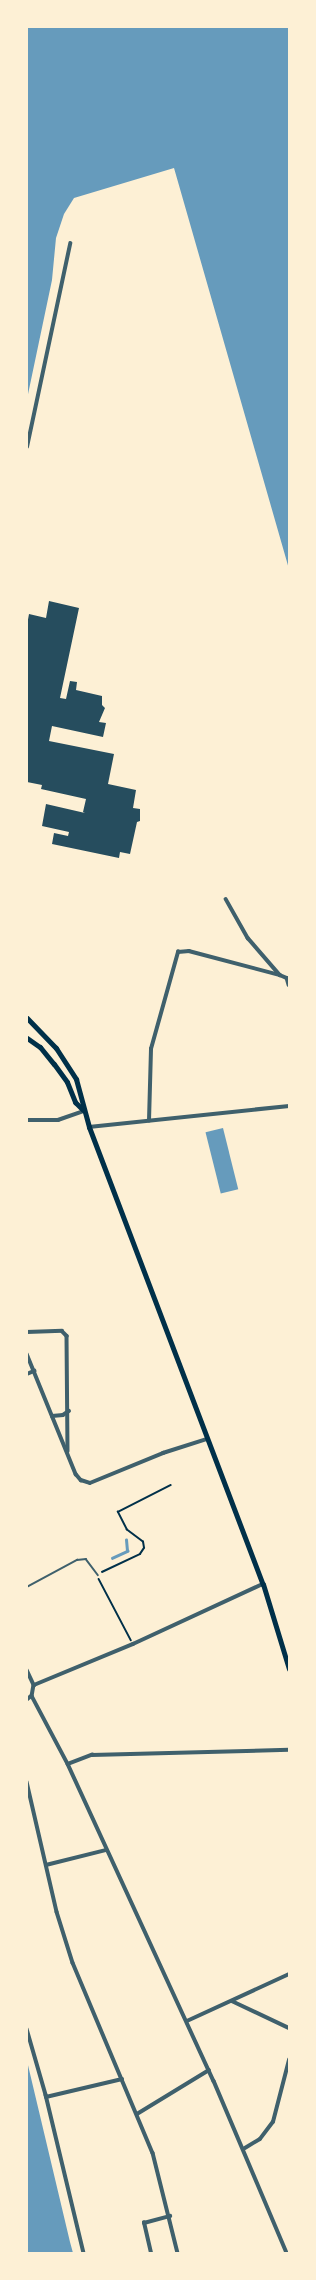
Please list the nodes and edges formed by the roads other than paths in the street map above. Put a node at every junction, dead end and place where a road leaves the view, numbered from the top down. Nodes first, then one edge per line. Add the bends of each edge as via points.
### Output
1 (70, 244) dead end
2 (27, 447) edge
3 (226, 899) dead end
4 (280, 975) junction
5 (289, 985) edge
6 (27, 1018) edge
7 (27, 1038) edge
8 (289, 1106) edge
9 (84, 1111) junction
10 (27, 1120) edge
11 (149, 1121) junction
12 (89, 1127) junction
13 (27, 1332) edge
14 (27, 1354) edge
15 (34, 1371) junction
16 (27, 1374) edge
17 (69, 1411) junction
18 (52, 1416) junction
19 (207, 1439) junction
20 (68, 1454) junction
21 (98, 1575) road end
22 (263, 1584) junction
23 (27, 1587) edge
24 (289, 1669) edge
25 (27, 1670) edge
26 (34, 1685) junction
27 (32, 1696) junction
28 (27, 1700) edge
29 (289, 1750) edge
30 (68, 1764) junction
31 (27, 1782) edge
32 (106, 1850) junction
33 (46, 1865) junction
34 (289, 1974) edge
35 (232, 2002) junction
36 (187, 2021) junction
37 (289, 2028) edge
38 (27, 2029) edge
39 (289, 2060) edge
40 (209, 2070) junction
41 (122, 2079) junction
42 (46, 2097) junction
43 (137, 2114) junction
44 (244, 2148) junction
45 (170, 2216) junction
46 (84, 2253) edge
47 (151, 2253) edge
48 (178, 2253) edge
49 (287, 2253) edge

1 - 2 street
3 - 4 street via 248,938
4 - 5 street via 287,978
4 - 11 street via 189,951 178,952 151,1049
6 - 9 main road via 56,1048 76,1079
7 - 9 main road via 40,1047 54,1064 75,1102
8 - 11 street
9 - 10 street via 58,1120
9 - 12 main road
11 - 12 street
12 - 19 main road
13 - 17 street via 62,1331 67,1336
14 - 15 street
15 - 16 street
15 - 18 street
17 - 18 street via 63,1415
17 - 20 street
18 - 20 street
19 - 20 street via 163,1452 90,1483 81,1480 76,1474
19 - 22 main road
21 - 23 lane via 86,1559 76,1560
22 - 24 main road
22 - 26 street via 133,1644
25 - 26 street
26 - 27 street
27 - 28 street
27 - 30 street
29 - 30 street via 92,1755
30 - 32 street
31 - 33 street
32 - 33 street
32 - 36 street
33 - 41 street via 73,1963
34 - 35 street
35 - 36 street
35 - 37 street
36 - 40 street
38 - 42 street
39 - 44 street via 273,2122 260,2139
40 - 43 street
40 - 44 street
41 - 42 street
41 - 43 street
42 - 46 street
43 - 45 street via 153,2153
44 - 49 street
45 - 47 street via 144,2223
45 - 48 street

